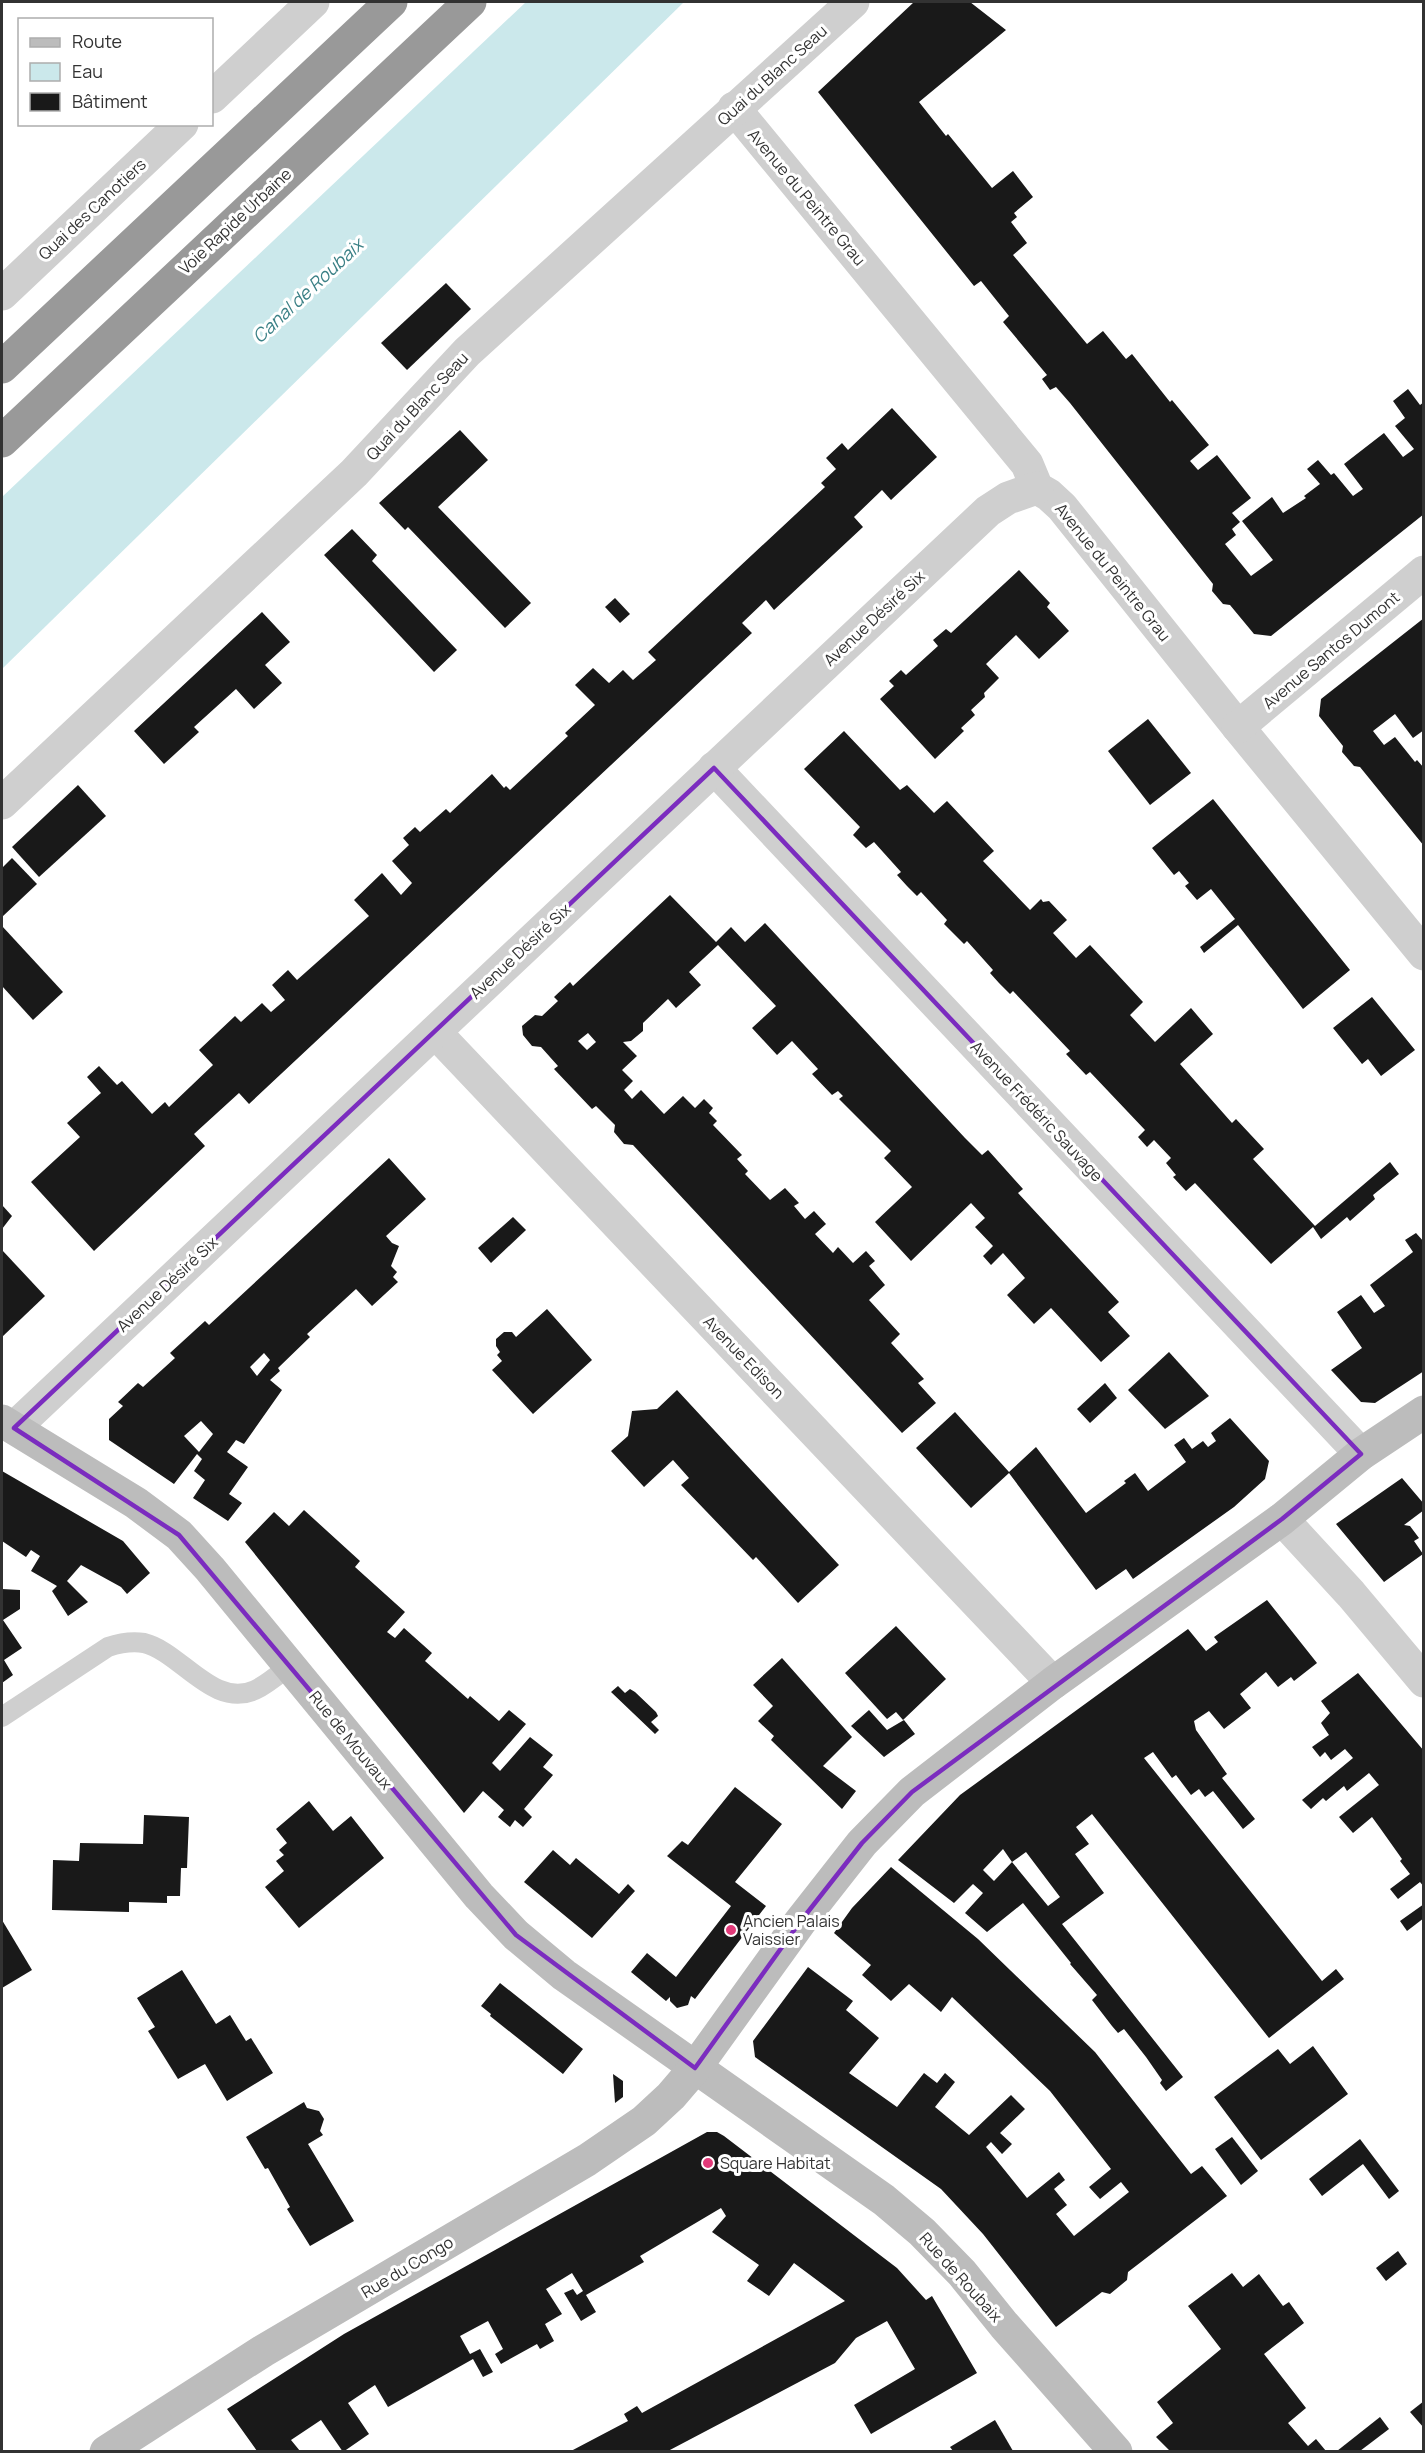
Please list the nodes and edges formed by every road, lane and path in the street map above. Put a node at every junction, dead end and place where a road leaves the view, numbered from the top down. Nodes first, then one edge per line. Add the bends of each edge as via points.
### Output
1 (313, 2) edge
2 (391, 2) edge
3 (470, 2) edge
4 (845, 9) edge
5 (213, 96) edge
6 (734, 108) junction
7 (180, 126) edge
8 (2, 294) edge
9 (2, 366) edge
10 (2, 441) edge
11 (1037, 488) junction
12 (1424, 572) edge
13 (1238, 727) junction
14 (714, 768) junction
15 (2, 803) edge
16 (1424, 954) edge
17 (435, 1032) junction
18 (1424, 1412) edge
19 (8, 1425) edge
20 (1361, 1454) junction
21 (1282, 1519) junction
22 (289, 1666) junction
23 (1424, 1681) edge
24 (1053, 1683) junction
25 (2, 1717) edge
26 (695, 2068) junction
27 (106, 2451) edge
28 (1116, 2451) edge

1 - 5 street
2 - 9 highway
3 - 10 highway, Voie Rapide Urbaine
4 - 6 street, Quai du Blanc Seau
6 - 11 street, Avenue du Peintre Grau via 1027,464
6 - 15 street, Quai du Blanc Seau via 467,352 354,473
7 - 8 street, Quai des Canotiers
11 - 13 street, Avenue du Peintre Grau via 1062,507
11 - 14 street, Avenue Désiré Six via 1008,498 988,511
12 - 13 street, Avenue Santos Dumont
13 - 16 street, Avenue du Peintre Grau
14 - 17 street, Avenue Désiré Six
14 - 20 street, Avenue Frédéric Sauvage
17 - 19 street, Avenue Désiré Six
17 - 24 street, Avenue Edison
18 - 20 street, Rue du Congo
19 - 22 street, Rue de Mouvaux via 136,1503 179,1535
20 - 21 street, Rue du Congo
21 - 23 street
21 - 24 street, Rue du Congo
22 - 25 lane via 254,1690 231,1692 208,1683 159,1649 133,1642 119,1643
22 - 26 street, Rue de Mouvaux via 479,1896 516,1935 573,1982
24 - 26 street, Rue du Congo via 920,1785 862,1843 793,1930
26 - 27 street, Rue du Congo via 671,2096 618,2141 263,2351
26 - 28 street, Rue de Roubaix via 884,2200 922,2232

